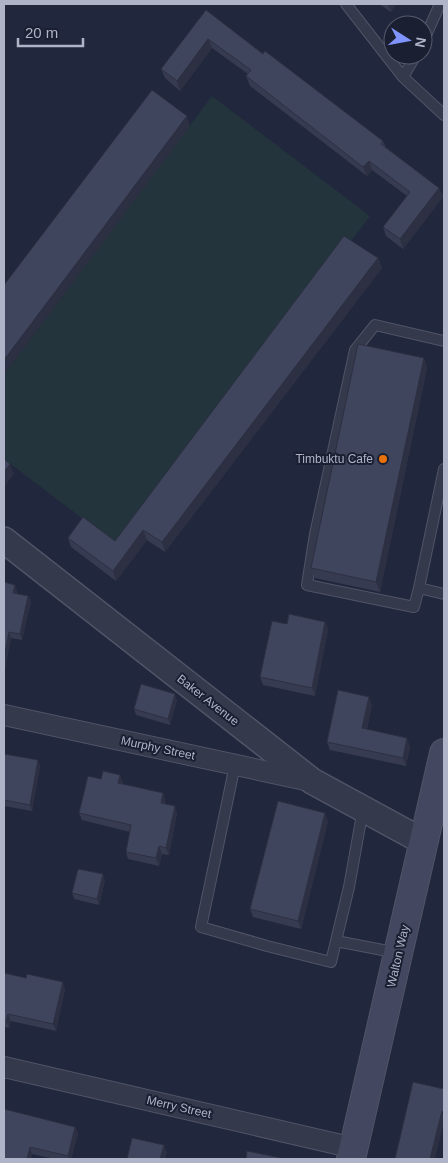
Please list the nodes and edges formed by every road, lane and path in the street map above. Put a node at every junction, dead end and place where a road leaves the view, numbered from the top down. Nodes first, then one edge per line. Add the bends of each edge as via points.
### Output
1 (346, 4) edge
2 (440, 4) edge
3 (433, 20) edge
4 (410, 65) edge
5 (403, 77) junction
6 (444, 115) edge
7 (444, 341) edge
8 (444, 469) edge
9 (4, 540) edge
10 (419, 588) junction
11 (444, 594) edge
12 (4, 715) edge
13 (443, 761) edge
14 (235, 765) junction
15 (312, 781) junction
16 (363, 809) junction
17 (424, 842) junction
18 (336, 941) junction
19 (399, 953) junction
20 (4, 1067) edge
21 (353, 1154) edge

1 - 5 lane
2 - 3 lane
4 - 5 lane
5 - 6 lane
7 - 10 lane via 375,325 355,350 306,585 414,607
8 - 10 lane
9 - 15 street, Baker Avenue
10 - 11 lane
12 - 14 street, Murphy Street
13 - 17 main road, Walton Way
14 - 15 street, Murphy Street
14 - 18 lane via 201,927 331,962
15 - 16 street, Baker Avenue
16 - 17 street, Baker Avenue
16 - 18 lane
17 - 19 main road, Walton Way
18 - 19 lane
19 - 21 main road, Walton Way
20 - 21 street, Merry Street

